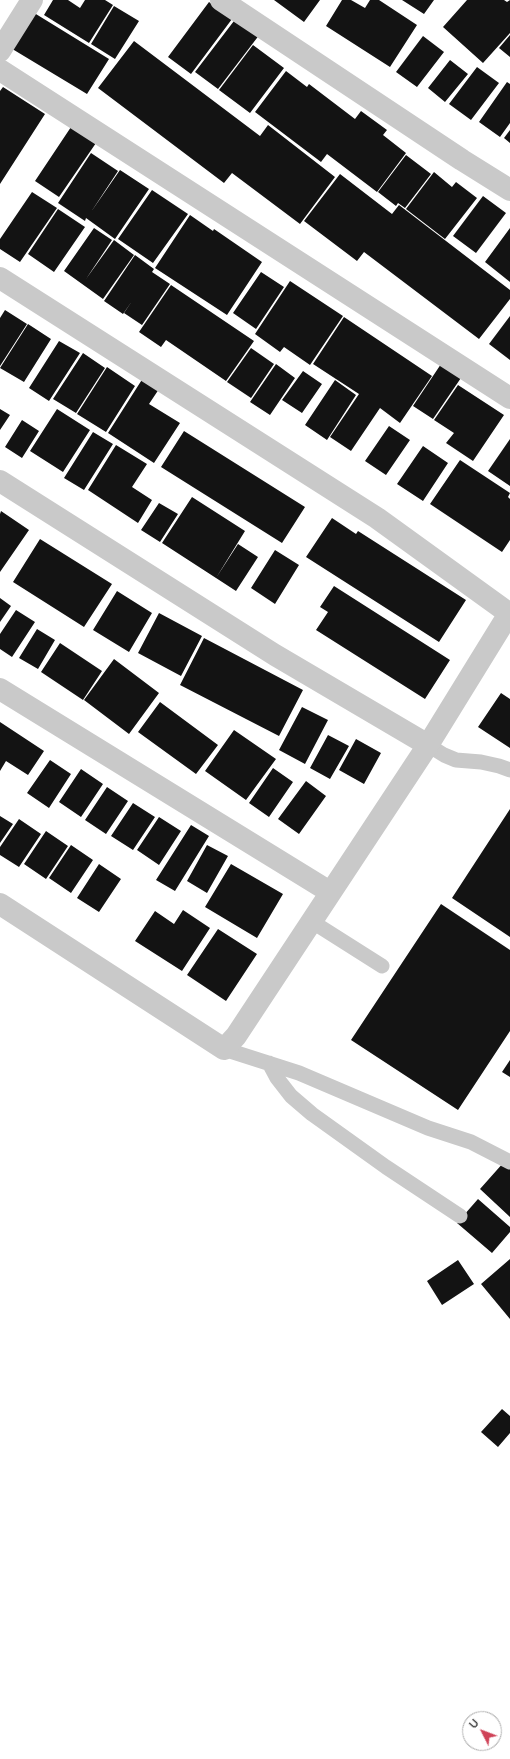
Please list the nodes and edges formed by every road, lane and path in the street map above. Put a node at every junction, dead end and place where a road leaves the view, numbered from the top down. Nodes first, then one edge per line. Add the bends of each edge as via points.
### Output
1 (32, 0) edge
2 (221, 0) edge
3 (0, 51) edge
4 (0, 70) edge
5 (510, 190) edge
6 (0, 278) edge
7 (510, 398) edge
8 (0, 481) edge
9 (510, 613) edge
10 (0, 689) edge
11 (428, 746) junction
12 (510, 770) edge
13 (330, 892) junction
14 (0, 904) edge
15 (311, 921) junction
16 (382, 966) dead end
17 (224, 1049) junction
18 (269, 1063) junction
19 (510, 1162) edge
20 (460, 1216) dead end

1 - 3 street
2 - 5 street
4 - 7 street
6 - 9 street via 377,518
8 - 11 street via 275,656
9 - 11 street
10 - 13 street
11 - 12 lane via 456,760 481,762
11 - 13 street
13 - 15 street
14 - 17 street
15 - 16 lane
15 - 17 street via 236,1036
17 - 18 lane
18 - 19 lane via 299,1073 428,1128 471,1142
18 - 20 lane via 291,1096 312,1114 386,1168

